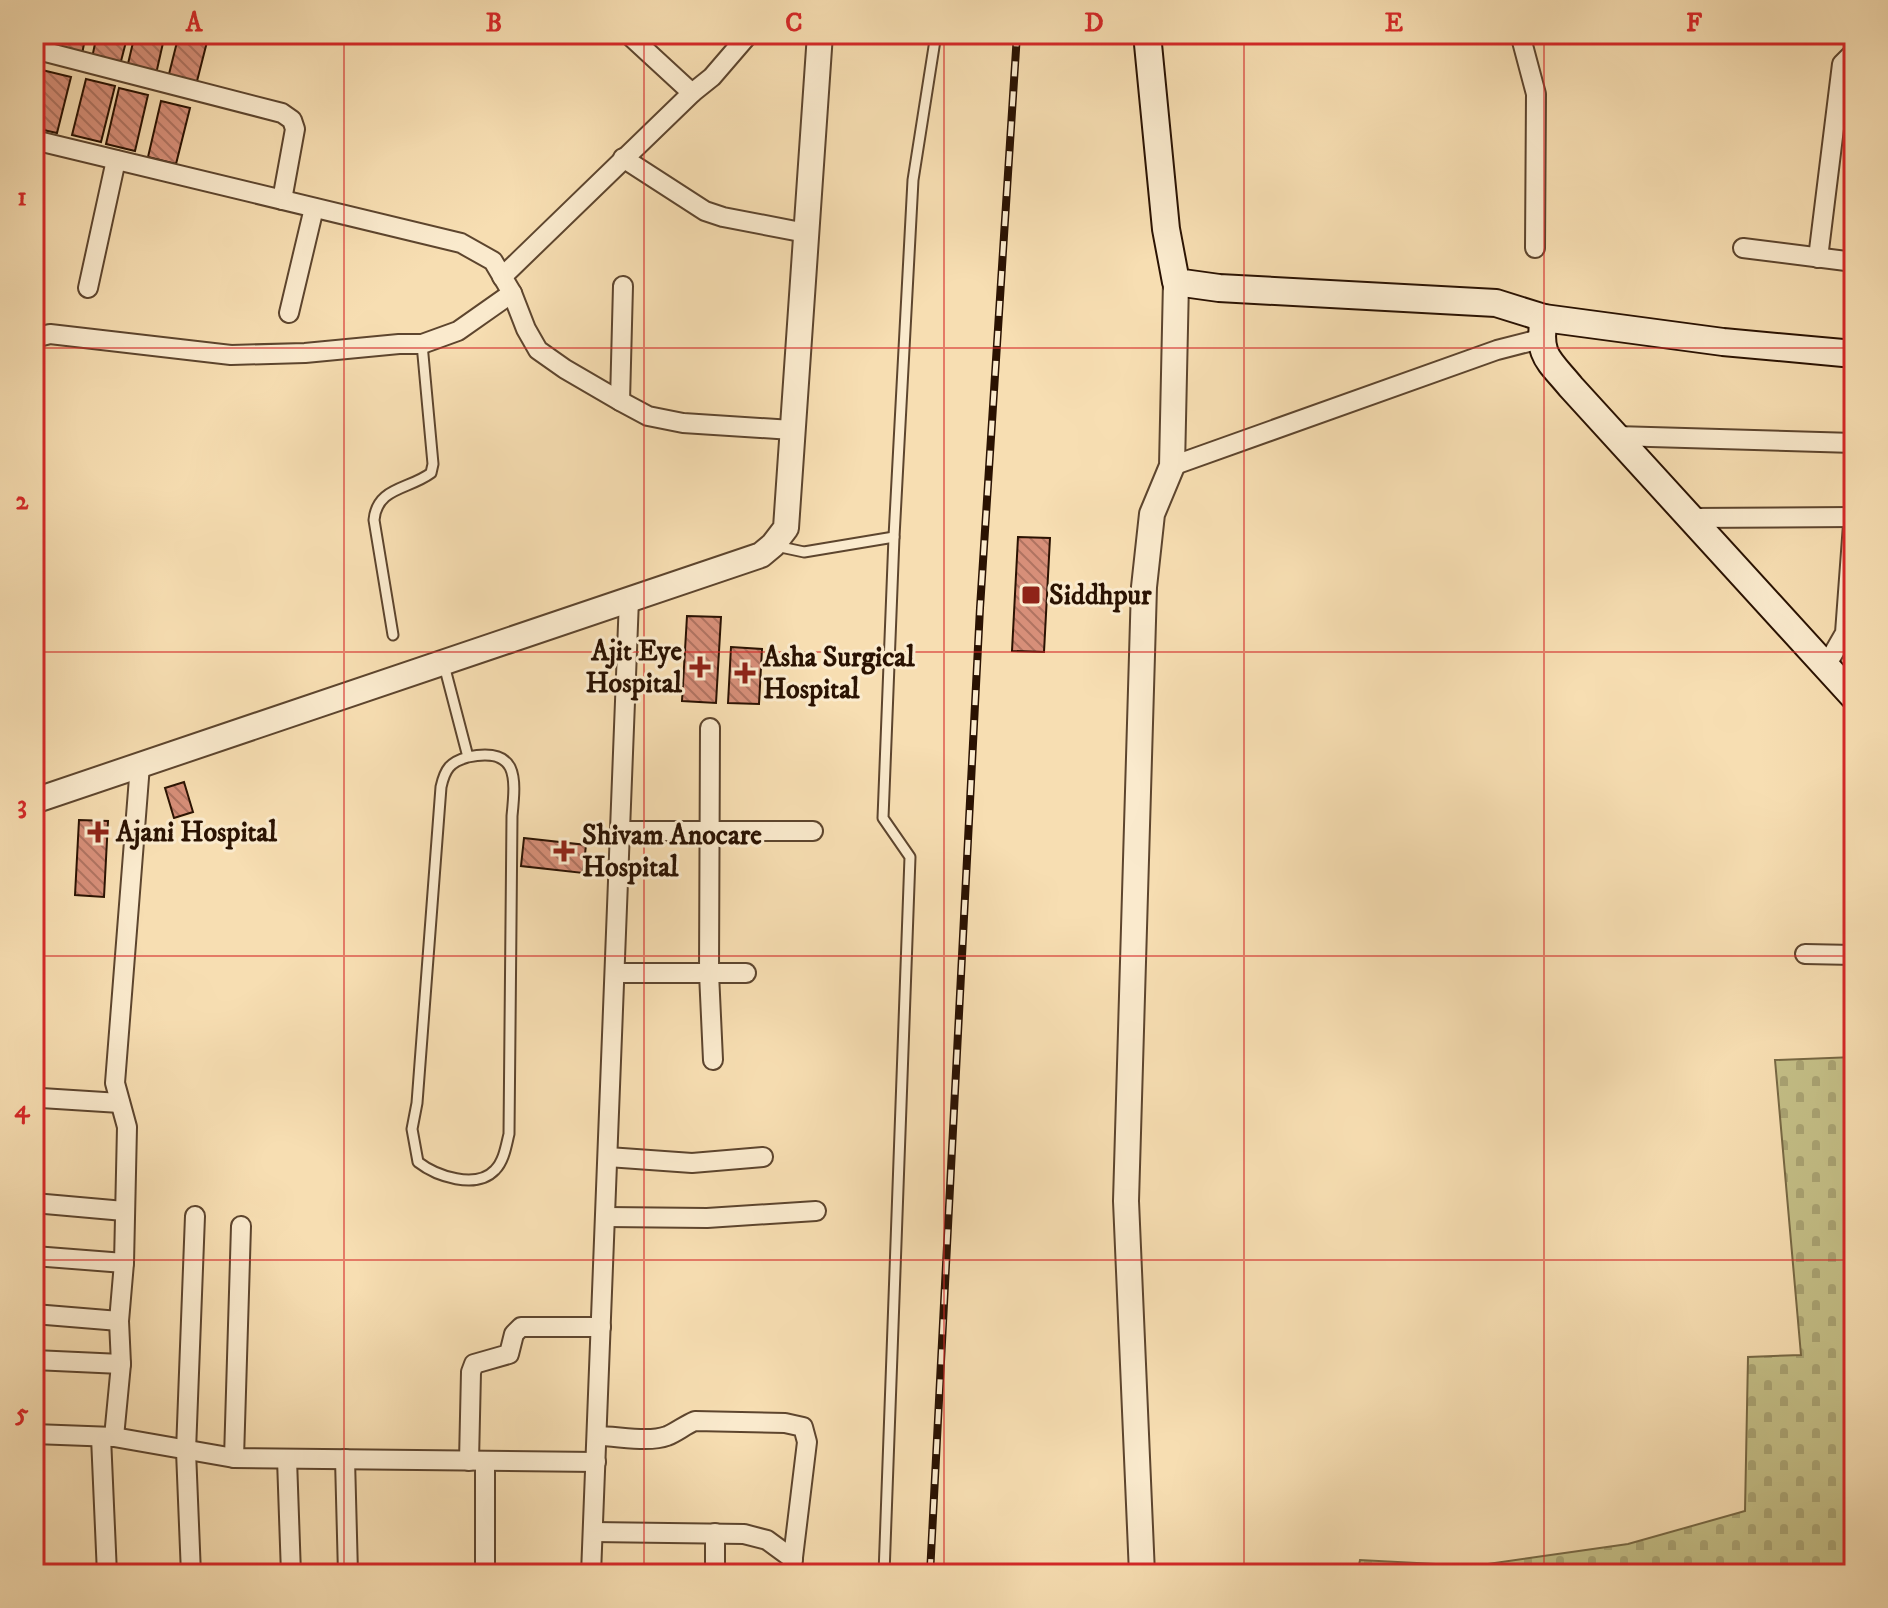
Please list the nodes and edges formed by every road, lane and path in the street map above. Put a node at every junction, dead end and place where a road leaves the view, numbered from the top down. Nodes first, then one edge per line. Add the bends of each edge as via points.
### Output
1 (628, 34) edge
2 (749, 34) edge
3 (820, 34) edge
4 (936, 34) edge
5 (1147, 34) edge
6 (1520, 34) edge
7 (34, 49) edge
8 (1854, 52) edge
9 (692, 93) junction
10 (34, 140) edge
11 (623, 158) junction
12 (116, 160) junction
13 (282, 200) junction
14 (314, 208) junction
15 (806, 233) junction
16 (1535, 248) dead end
17 (1743, 248) dead end
18 (1818, 258) junction
19 (1854, 262) edge
20 (502, 277) junction
21 (1176, 282) junction
22 (623, 286) dead end
23 (88, 288) dead end
24 (512, 293) junction
25 (289, 313) dead end
26 (1542, 329) junction
27 (34, 338) edge
28 (422, 344) junction
29 (1854, 354) edge
30 (620, 401) junction
31 (792, 430) junction
32 (1616, 436) junction
33 (1854, 443) edge
34 (1172, 466) junction
35 (1854, 515) edge
36 (1690, 518) junction
37 (894, 537) junction
38 (773, 545) junction
39 (629, 599) junction
40 (393, 635) dead end
41 (443, 662) junction
42 (1826, 666) junction
43 (1854, 697) edge
44 (710, 728) dead end
45 (468, 757) junction
46 (140, 765) junction
47 (34, 801) edge
48 (621, 831) junction
49 (708, 831) junction
50 (813, 831) dead end
51 (1805, 954) dead end
52 (1854, 955) edge
53 (615, 973) junction
54 (709, 973) junction
55 (746, 973) dead end
56 (713, 1060) dead end
57 (41, 1098) dead end
58 (120, 1103) junction
59 (608, 1157) junction
60 (763, 1157) dead end
61 (34, 1203) edge
62 (124, 1211) junction
63 (816, 1211) dead end
64 (195, 1216) dead end
65 (606, 1217) junction
66 (241, 1226) dead end
67 (34, 1256) edge
68 (124, 1263) junction
69 (34, 1314) edge
70 (119, 1321) junction
71 (601, 1327) junction
72 (34, 1360) edge
73 (121, 1364) junction
74 (34, 1434) edge
75 (597, 1436) junction
76 (107, 1437) junction
77 (186, 1451) junction
78 (234, 1458) junction
79 (287, 1459) junction
80 (345, 1459) junction
81 (477, 1461) junction
82 (596, 1462) junction
83 (593, 1532) junction
84 (715, 1533) junction
85 (792, 1567) edge
86 (107, 1574) edge
87 (191, 1574) edge
88 (291, 1574) edge
89 (348, 1574) edge
90 (485, 1574) edge
91 (591, 1574) edge
92 (715, 1574) edge
93 (884, 1574) edge
94 (1142, 1574) edge

1 - 9 street
2 - 9 street
3 - 15 street
4 - 37 lane via 913,180
5 - 21 main road
6 - 16 street via 1536,94
7 - 13 street via 282,113 295,129
8 - 18 street via 1842,64
9 - 11 street
10 - 12 street
11 - 15 street via 705,211
11 - 20 street
12 - 13 street
12 - 23 street
13 - 14 street
14 - 20 street via 461,243 493,261
14 - 25 street
15 - 31 street
17 - 18 street
18 - 19 street
20 - 24 street
21 - 26 main road via 1496,303
21 - 34 street
22 - 30 street
24 - 28 street via 458,331
24 - 30 street via 538,350
26 - 29 main road
26 - 32 main road via 1543,353
26 - 34 street via 1497,350
27 - 28 street via 50,334 231,355
28 - 40 lane via 431,473 382,497 375,508
30 - 31 street via 648,416 683,423
31 - 38 street via 786,528
32 - 33 street
32 - 36 main road
34 - 94 street via 1152,514 1144,587 1126,1185
35 - 36 street
35 - 42 street via 1845,633
36 - 42 main road
37 - 38 lane via 804,552
37 - 93 lane via 883,818 910,857
38 - 39 street via 761,555
39 - 41 street
39 - 48 street
41 - 45 lane
41 - 46 street
42 - 43 main road
44 - 49 street
45 - 45 lane via 453,761 441,787 412,1129 418,1162 431,1173 463,1180 495,1171 509,1134 516,781 502,758
46 - 47 street
46 - 58 street via 115,1083
48 - 49 street
48 - 53 street
49 - 50 street
49 - 54 street
51 - 52 street
53 - 54 street
53 - 59 street
54 - 55 street
54 - 56 street
57 - 58 street
58 - 62 street via 127,1127
59 - 60 street via 692,1163
59 - 65 street
61 - 62 street
62 - 68 street
63 - 65 street
64 - 77 street
65 - 71 street
66 - 78 street
67 - 68 street
68 - 70 street
69 - 70 street
70 - 73 street
71 - 75 street
71 - 81 street via 521,1327 509,1354 474,1364
72 - 73 street
73 - 76 street
74 - 76 street
75 - 82 street
75 - 85 street via 669,1436 695,1421 803,1427 807,1442
76 - 77 street
76 - 86 street
77 - 78 street
77 - 87 street
78 - 79 street
79 - 80 street
79 - 88 street
80 - 81 street
80 - 89 street
81 - 82 street
81 - 90 street
82 - 83 street
83 - 84 street
83 - 91 street
84 - 85 street via 767,1540
84 - 92 street

